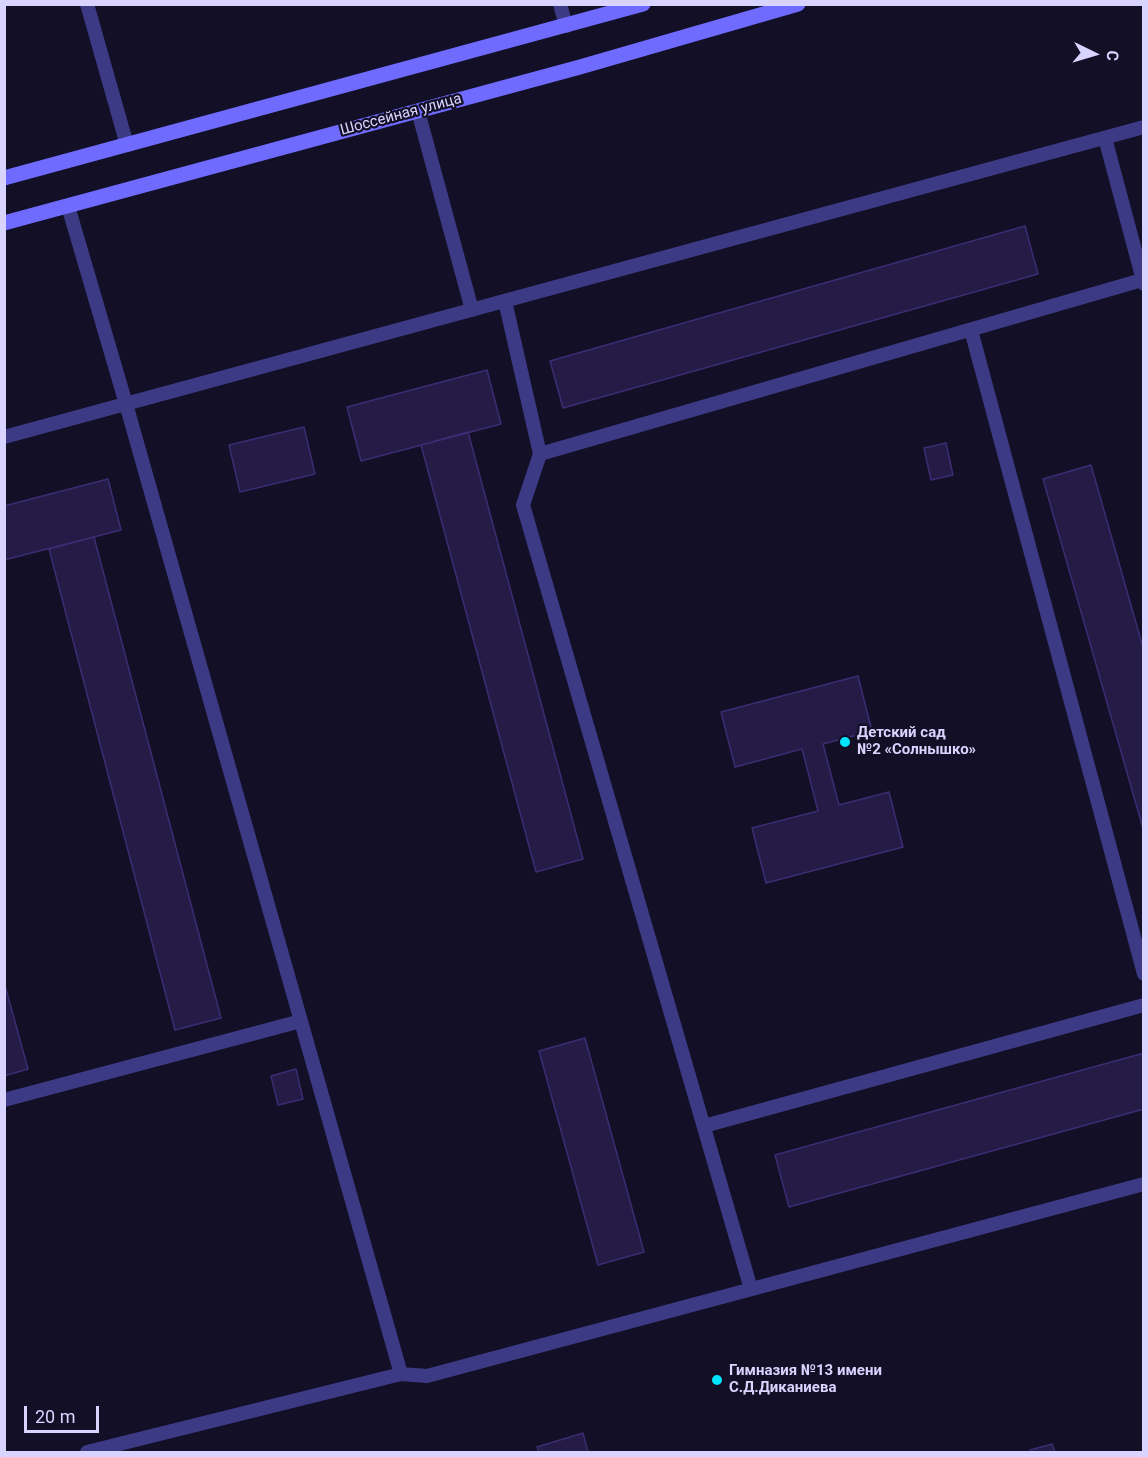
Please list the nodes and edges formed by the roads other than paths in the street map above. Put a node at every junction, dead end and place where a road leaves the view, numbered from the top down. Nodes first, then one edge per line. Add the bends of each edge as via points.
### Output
1 (87, 4) edge
2 (560, 4) edge
3 (643, 4) edge
4 (798, 4) edge
5 (566, 26) junction
6 (418, 111) junction
7 (1143, 127) edge
8 (1105, 138) junction
9 (128, 145) junction
10 (4, 178) edge
11 (68, 206) junction
12 (4, 223) edge
13 (1143, 282) edge
14 (505, 301) junction
15 (472, 310) junction
16 (971, 330) junction
17 (126, 404) junction
18 (4, 437) edge
19 (540, 454) junction
20 (1143, 974) edge
21 (1143, 1005) edge
22 (301, 1021) junction
23 (4, 1100) edge
24 (704, 1126) junction
25 (1143, 1184) edge
26 (751, 1289) junction
27 (401, 1374) junction
28 (87, 1452) edge

1 - 9 lane
2 - 5 lane
3 - 5 main road
4 - 6 main road, Шоссейная улица
5 - 9 main road
6 - 11 main road, Шоссейная улица
6 - 15 lane
7 - 8 lane
8 - 13 lane
8 - 14 lane
9 - 10 main road
11 - 12 main road, Шоссейная улица
11 - 17 lane
13 - 16 lane
14 - 15 lane
14 - 19 lane
15 - 17 lane
16 - 19 lane
16 - 20 lane
17 - 18 lane
17 - 22 lane
19 - 24 lane via 523,506
21 - 24 lane
22 - 23 lane
22 - 27 lane
24 - 26 lane
25 - 26 lane
26 - 27 lane via 427,1376
27 - 28 lane

